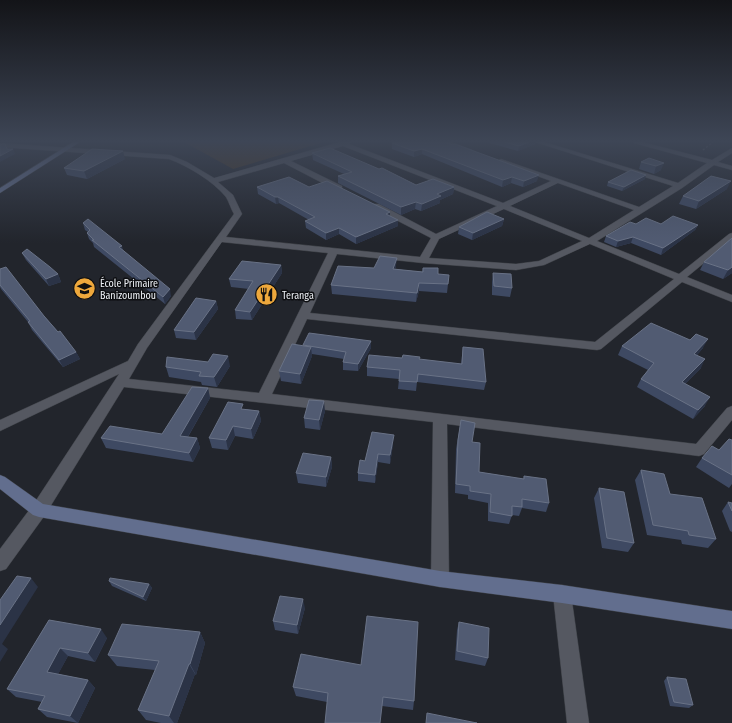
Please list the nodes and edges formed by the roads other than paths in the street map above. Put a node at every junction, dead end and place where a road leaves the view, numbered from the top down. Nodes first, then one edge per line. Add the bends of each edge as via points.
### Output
1 (24, 176) edge
2 (204, 176) edge
3 (230, 176) edge
4 (314, 176) edge
5 (429, 176) edge
6 (542, 176) edge
7 (646, 176) edge
8 (694, 176) edge
9 (212, 181) junction
10 (557, 181) junction
11 (679, 186) junction
12 (0, 191) edge
13 (346, 192) edge
14 (367, 202) edge
15 (504, 206) junction
16 (640, 210) junction
17 (732, 236) edge
18 (436, 237) junction
19 (221, 239) junction
20 (590, 241) junction
21 (334, 250) junction
22 (423, 260) junction
23 (680, 278) junction
24 (732, 299) edge
25 (302, 315) junction
26 (133, 363) junction
27 (122, 382) junction
28 (264, 397) junction
29 (732, 411) edge
30 (440, 418) junction
31 (0, 426) edge
32 (0, 481) edge
33 (39, 510) junction
34 (0, 563) edge
35 (440, 579) junction
36 (562, 594) junction
37 (732, 620) edge
38 (578, 723) edge

1 - 12 street
2 - 9 street
3 - 9 street
4 - 13 street
5 - 15 street
6 - 10 street
7 - 11 street
8 - 11 street
9 - 19 street via 230,197 238,214
10 - 15 street
10 - 16 street
11 - 16 street
14 - 18 street
15 - 18 street
15 - 20 street
16 - 20 street
17 - 23 street
18 - 22 street
19 - 21 street
19 - 26 street
20 - 22 street via 541,263 516,266
20 - 23 street
21 - 22 street
21 - 25 street
23 - 24 street
23 - 25 street via 597,346
25 - 28 street
26 - 27 street
26 - 31 street
27 - 28 street
27 - 33 street
28 - 30 street
29 - 30 street via 699,450
30 - 35 street
32 - 33 street
33 - 34 street
33 - 35 street
35 - 36 street
36 - 37 street
36 - 38 street

